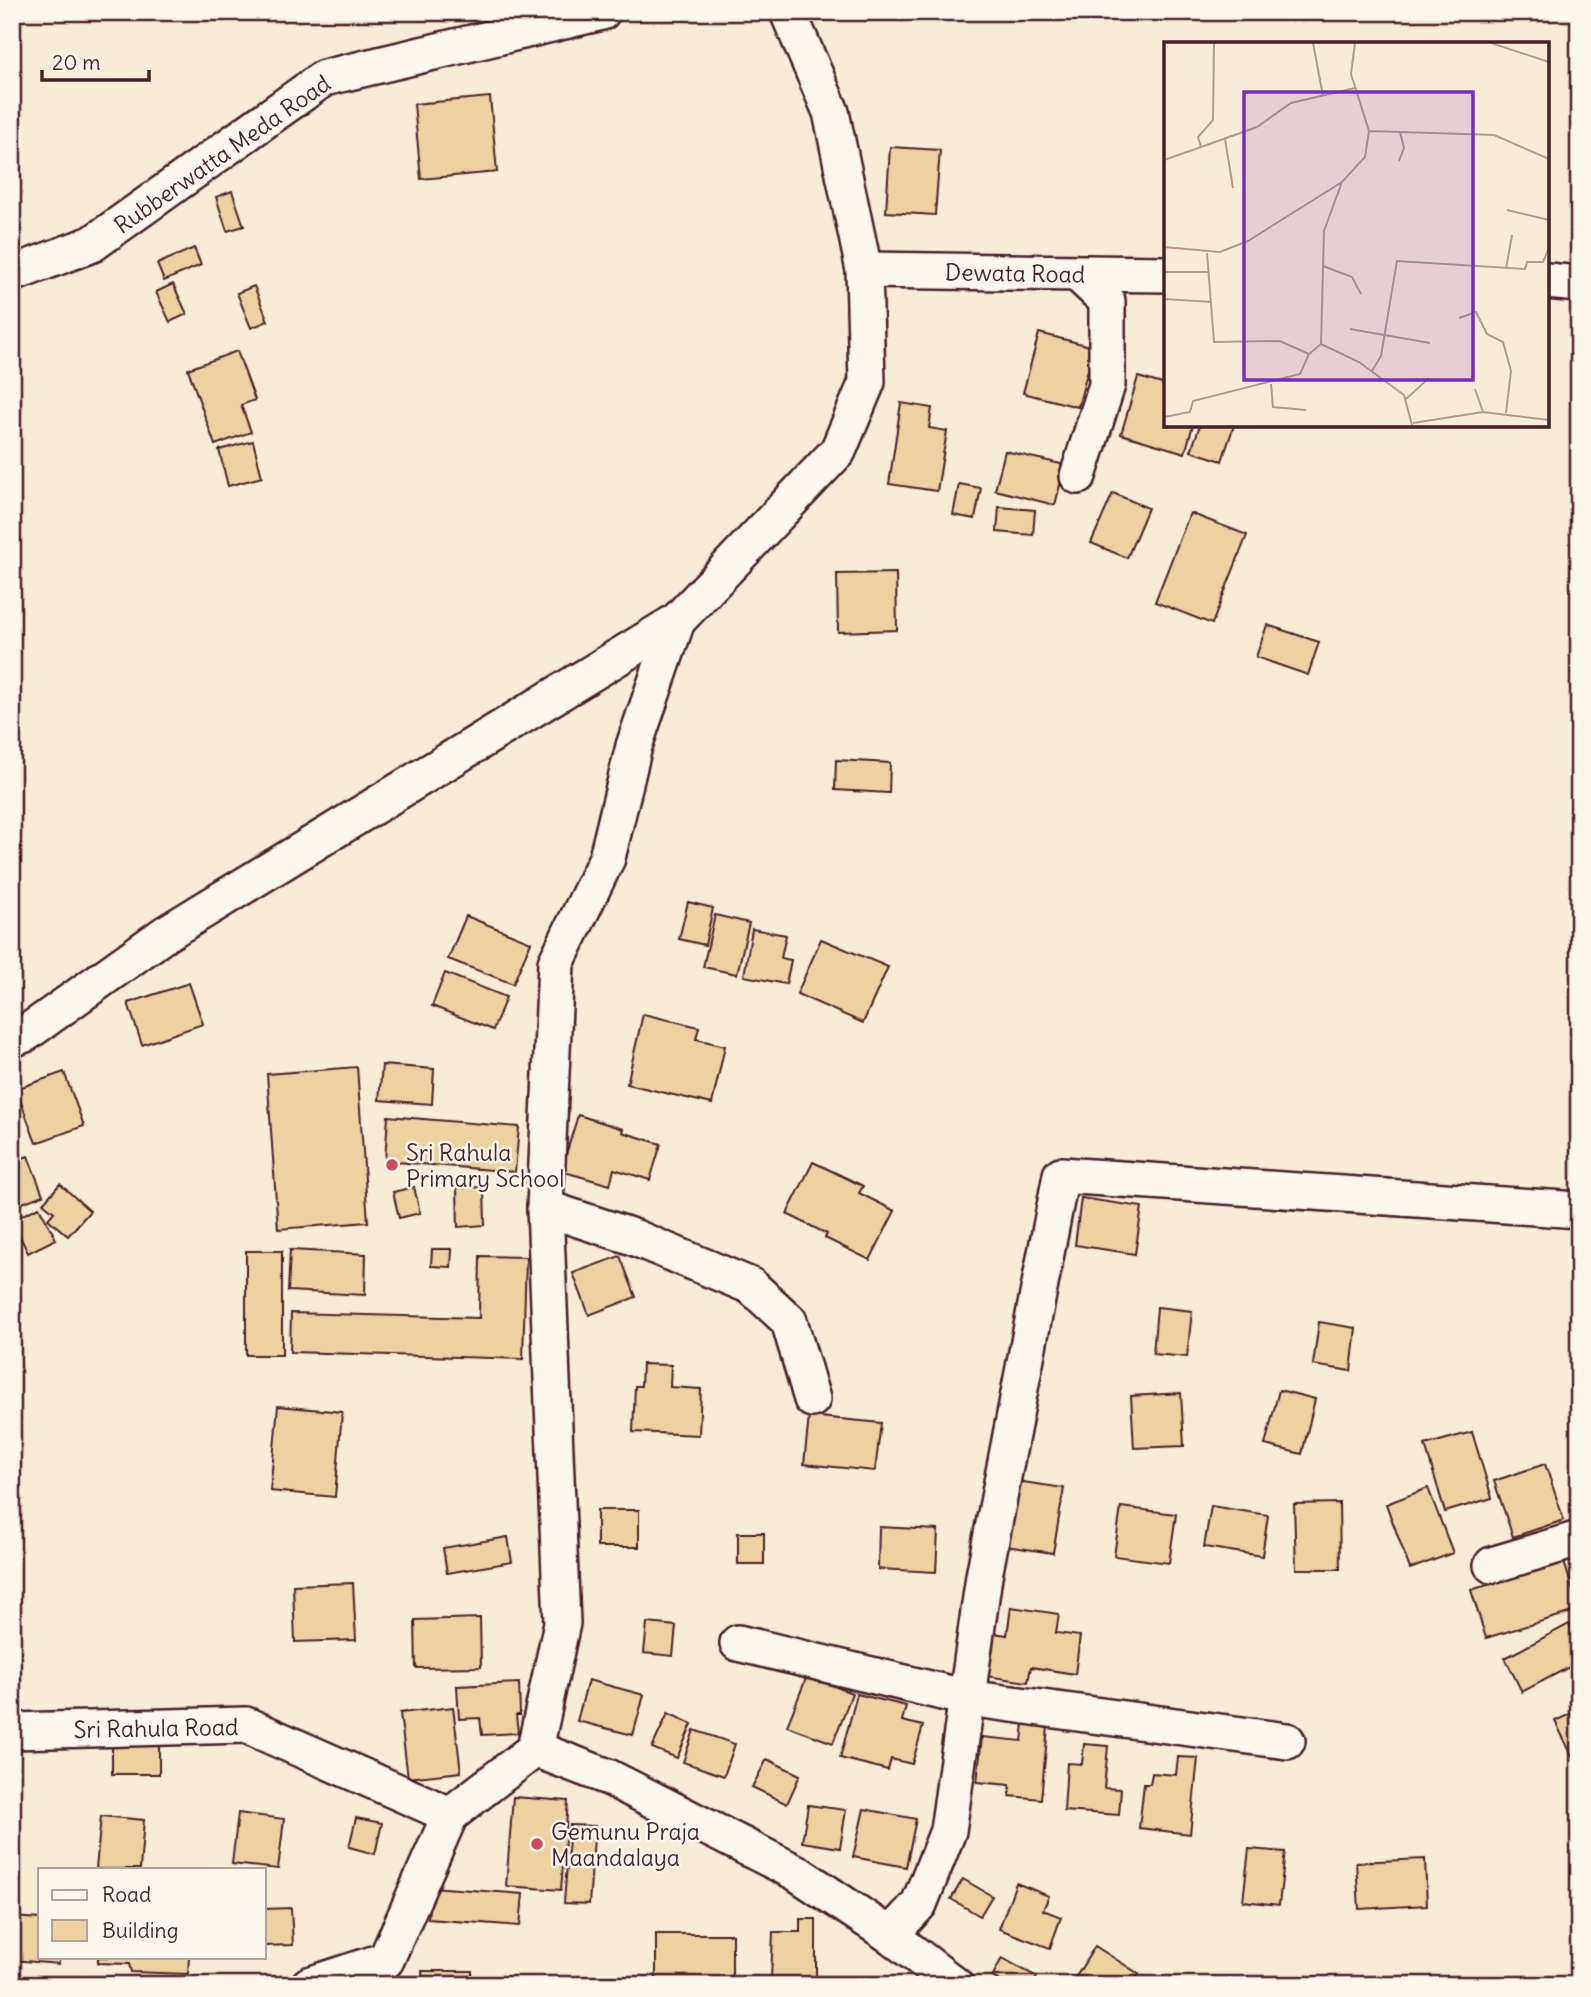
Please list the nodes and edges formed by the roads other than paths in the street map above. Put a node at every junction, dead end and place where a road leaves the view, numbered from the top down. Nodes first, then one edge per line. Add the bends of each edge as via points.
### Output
1 (602, 12) edge
2 (788, 12) edge
3 (543, 19) edge
4 (864, 270) junction
5 (12, 274) edge
6 (1078, 274) junction
7 (1164, 274) edge
8 (1549, 281) edge
9 (1579, 284) edge
10 (1078, 476) dead end
11 (677, 621) junction
12 (12, 1039) edge
13 (545, 1208) junction
14 (1579, 1210) edge
15 (812, 1399) dead end
16 (1579, 1539) edge
17 (1492, 1565) dead end
18 (738, 1643) dead end
19 (967, 1698) junction
20 (12, 1731) edge
21 (1287, 1741) dead end
22 (535, 1749) junction
23 (450, 1815) junction
24 (890, 1935) junction
25 (309, 1985) edge
26 (955, 1985) edge

1 - 3 street, Rubberwatta Meda Road
2 - 4 street via 831,111
3 - 5 street, Rubberwatta Meda Road via 324,78 92,244
4 - 6 street, Dewata Road
4 - 11 street via 867,382 838,451
6 - 7 street, Dewata Road
6 - 10 street via 1107,301 1107,385
8 - 9 street
11 - 12 street via 165,933
11 - 13 street via 634,746 607,858 556,963
13 - 15 street via 633,1237 751,1286 789,1321
13 - 22 street via 562,1623
14 - 19 street via 1061,1175 985,1576
16 - 17 street
18 - 19 street
19 - 21 street
19 - 24 street via 948,1831 919,1904
20 - 23 street, Sri Rahula Road via 246,1725
22 - 23 street
22 - 24 street via 608,1777 797,1872
23 - 25 street via 386,1960
24 - 26 street

